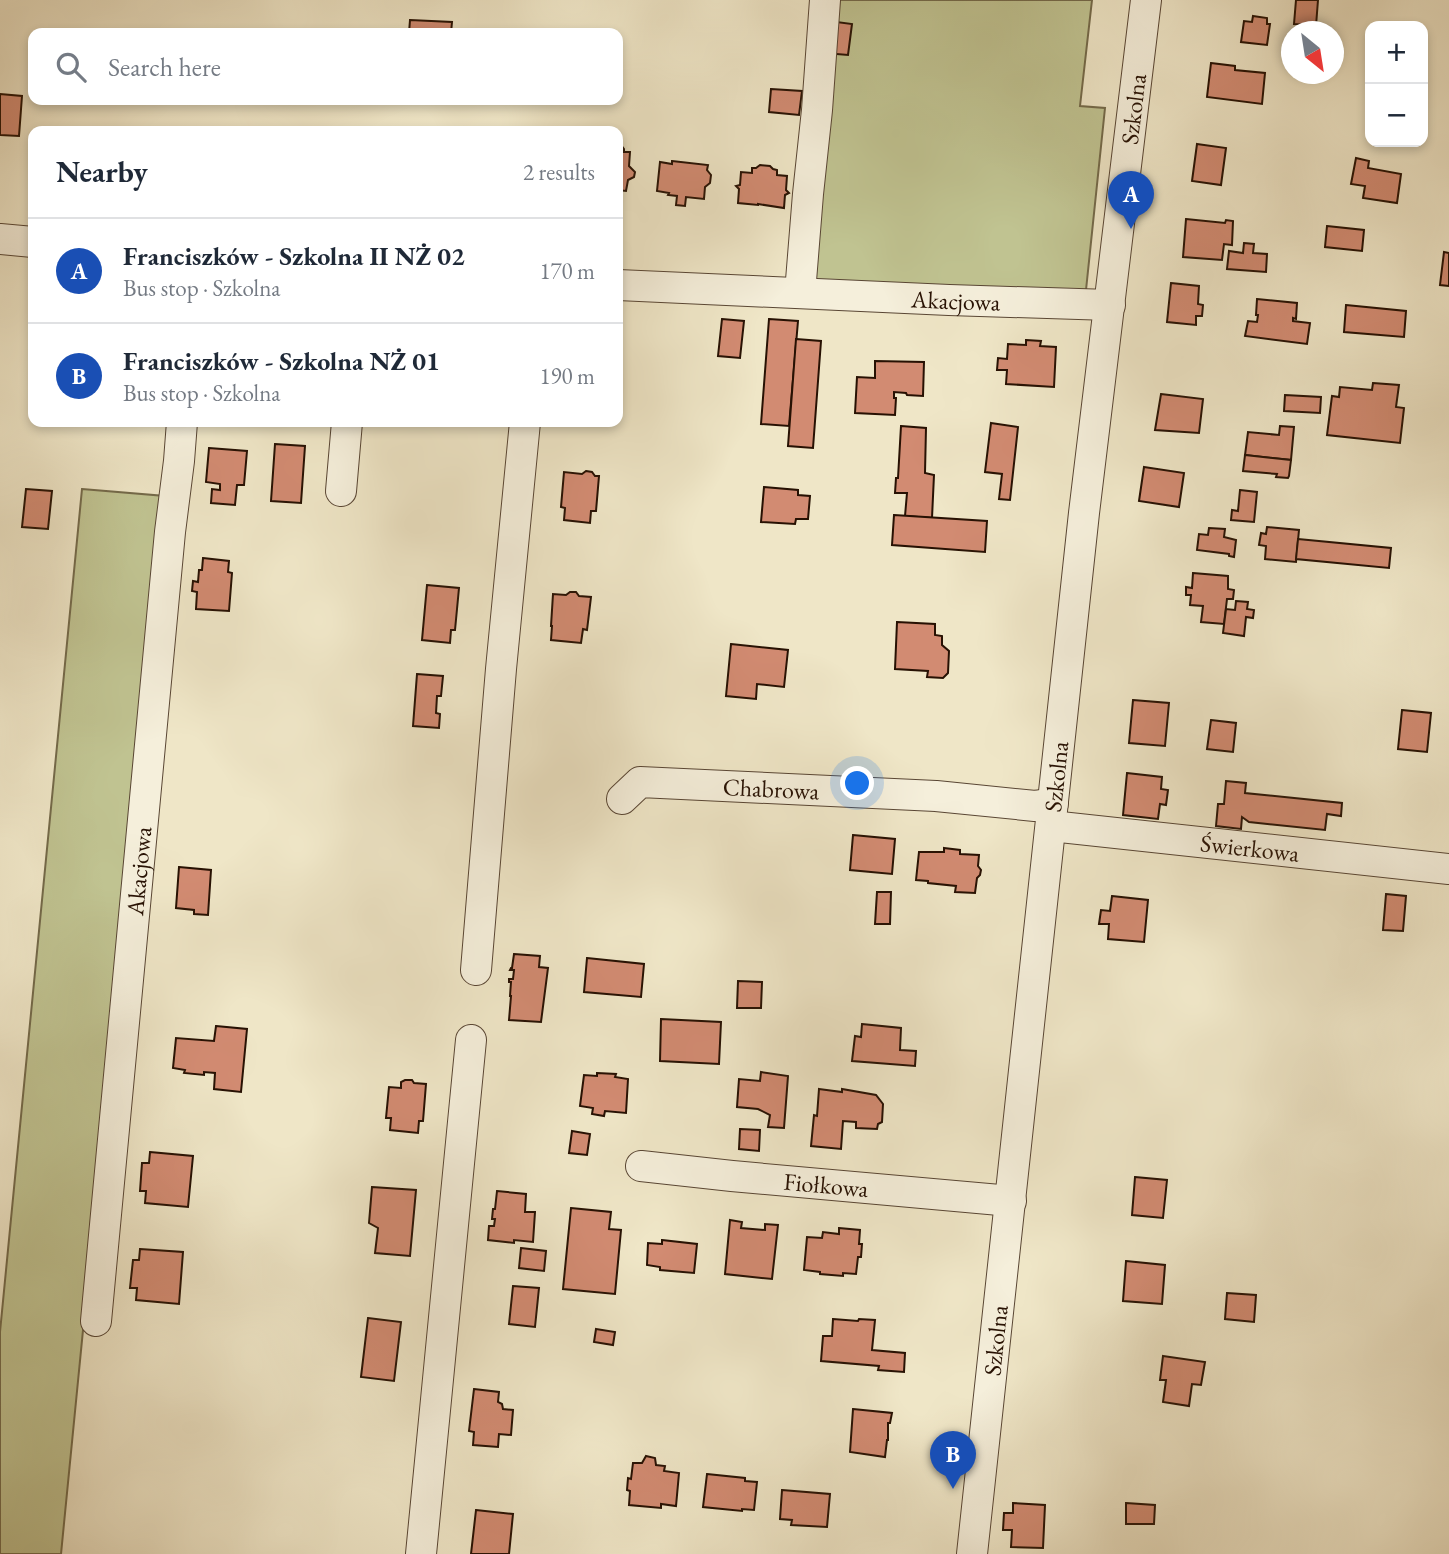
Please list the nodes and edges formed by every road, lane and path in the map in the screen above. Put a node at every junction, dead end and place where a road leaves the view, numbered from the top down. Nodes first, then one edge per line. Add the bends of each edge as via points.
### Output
1 (825, 0) edge
2 (1146, 0) edge
3 (0, 239) edge
4 (28, 242) edge
5 (623, 285) edge
6 (800, 293) junction
7 (1110, 305) junction
8 (182, 427) edge
9 (347, 427) edge
10 (525, 427) edge
11 (341, 491) dead end
12 (622, 799) dead end
13 (1052, 815) junction
14 (1449, 869) edge
15 (476, 970) dead end
16 (471, 1040) dead end
17 (641, 1166) dead end
18 (1011, 1200) junction
19 (96, 1321) dead end
20 (421, 1554) edge
21 (972, 1554) edge

1 - 6 street
2 - 7 street, Szkolna
3 - 4 street
5 - 6 street, Akacjowa
6 - 7 street, Akacjowa
7 - 13 street, Szkolna
8 - 19 street, Akacjowa
9 - 11 street
10 - 15 street
12 - 13 street, Chabrowa via 640,782 936,796 1035,806
13 - 14 street, Świerkowa
13 - 18 street, Szkolna
16 - 20 street
17 - 18 street, Fiołkowa
18 - 21 street, Szkolna

